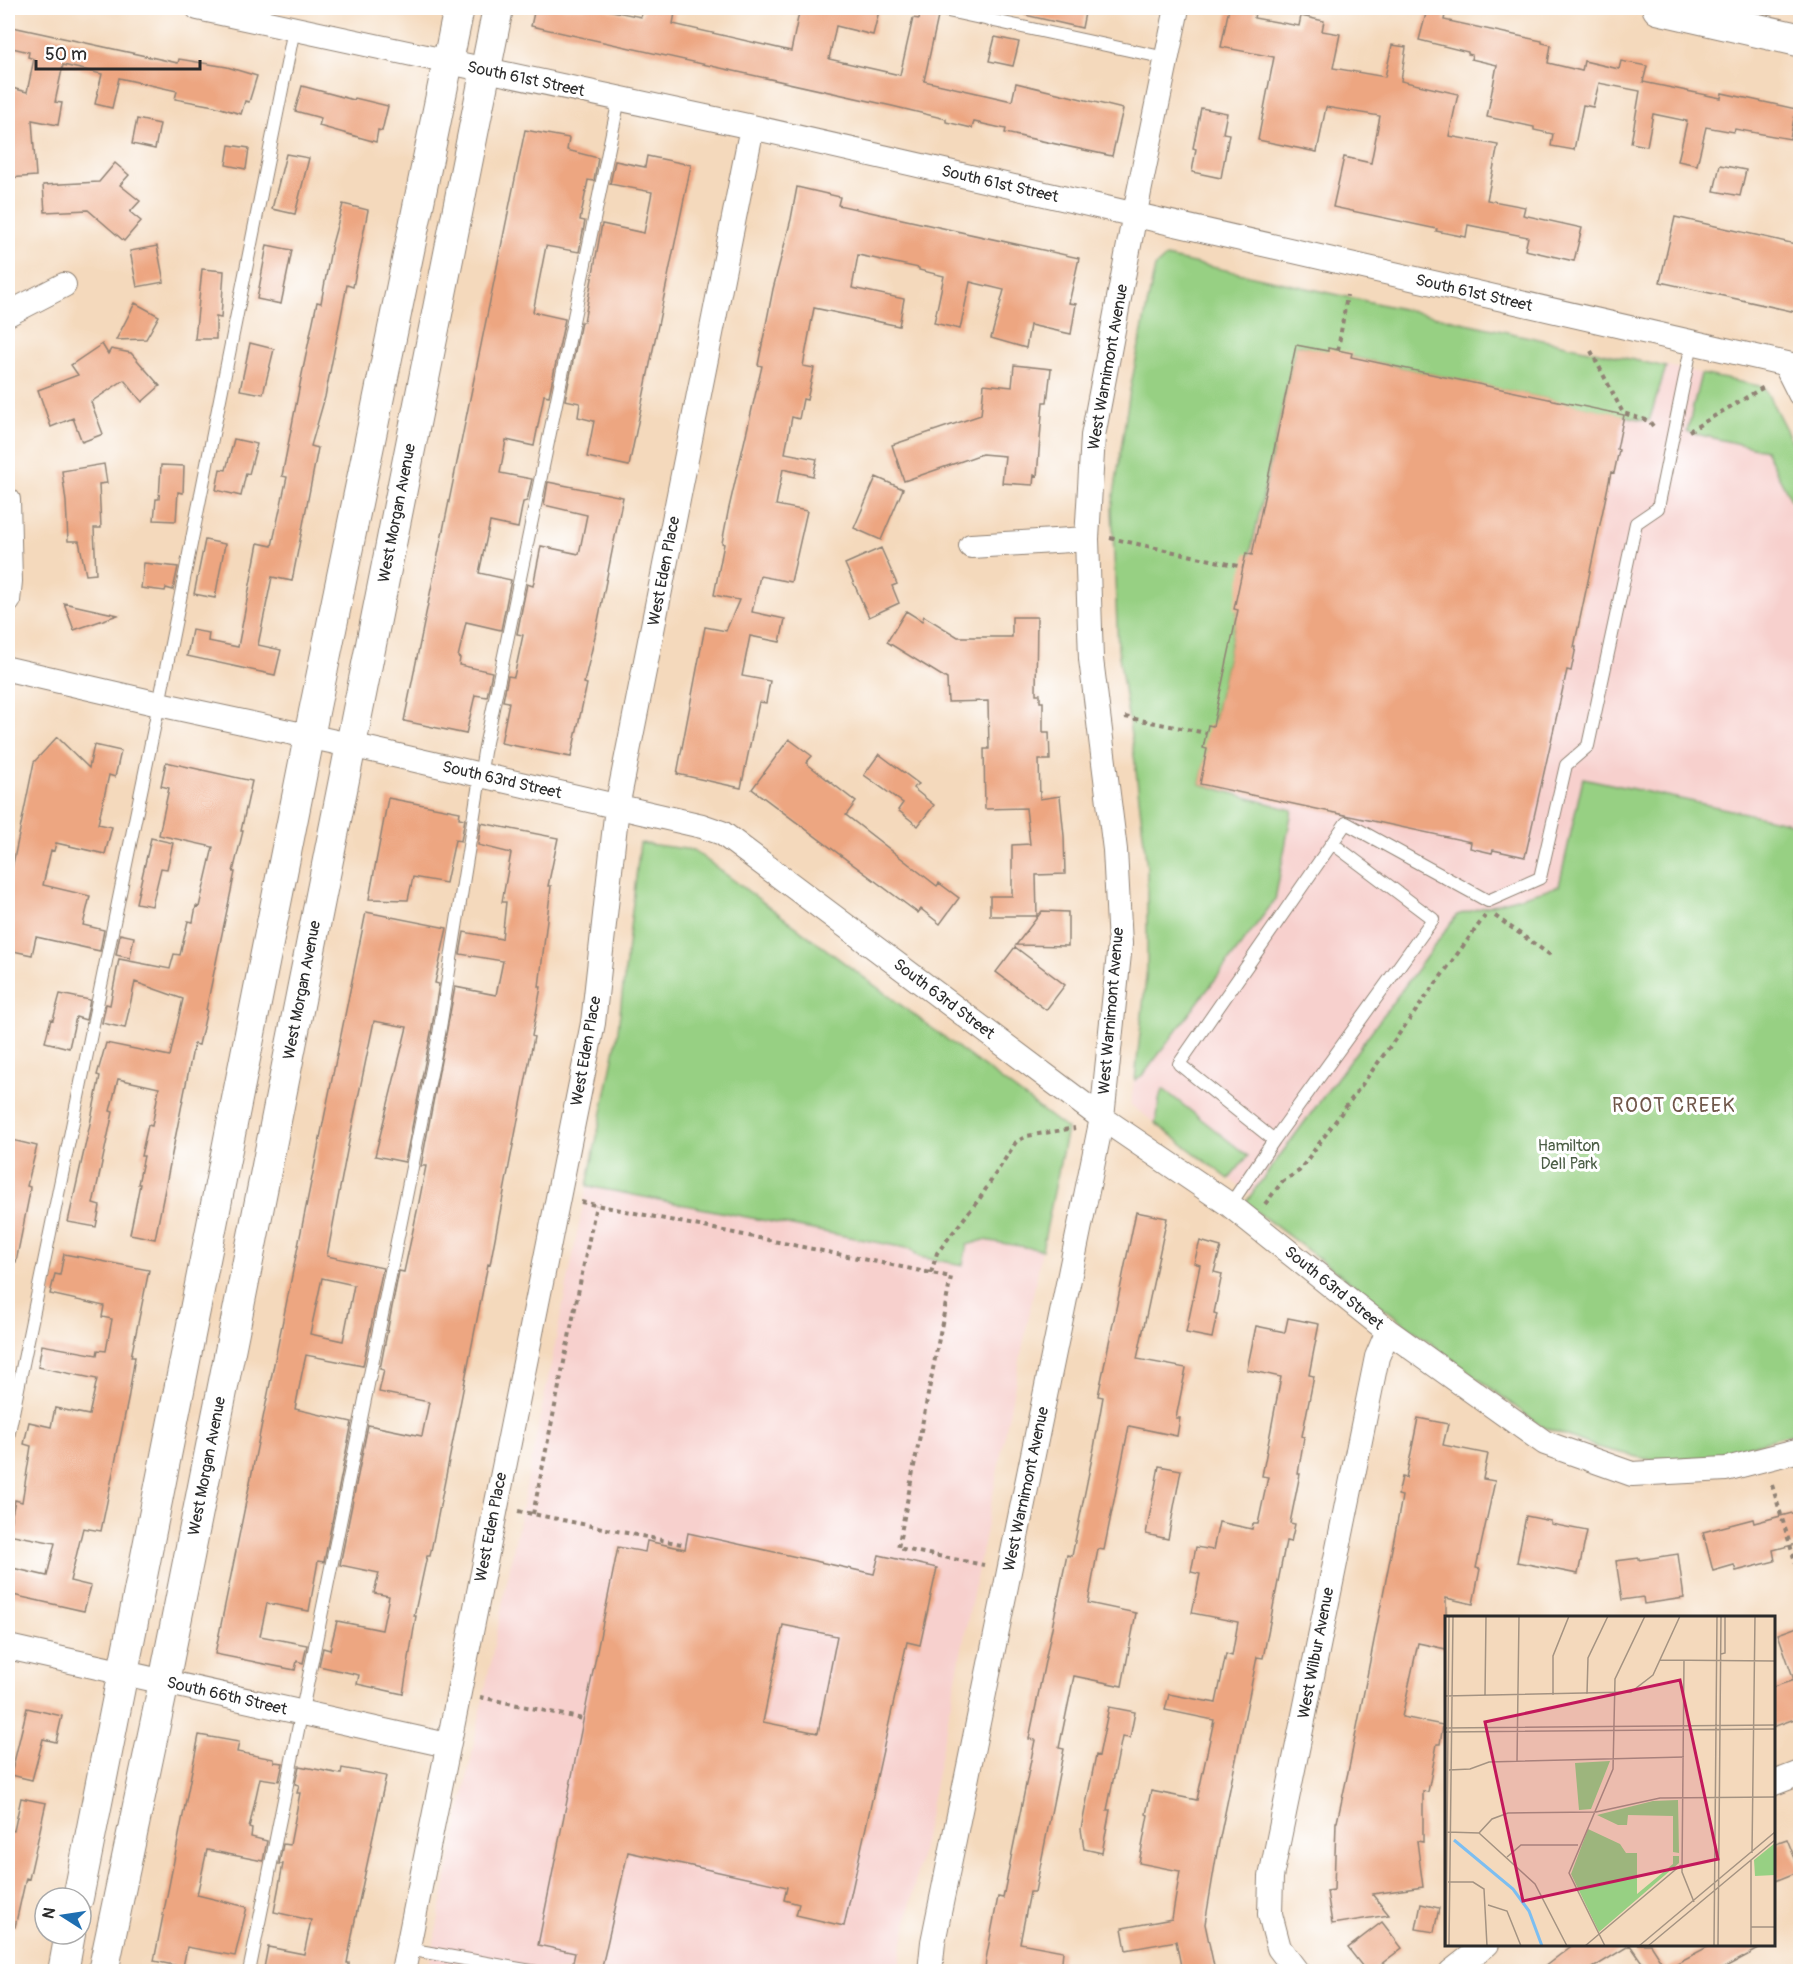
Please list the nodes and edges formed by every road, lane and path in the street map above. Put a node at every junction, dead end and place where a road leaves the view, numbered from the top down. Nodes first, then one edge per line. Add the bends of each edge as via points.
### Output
1 (198, 8) edge
2 (459, 8) edge
3 (498, 8) edge
4 (934, 8) edge
5 (1177, 8) edge
6 (1659, 8) edge
7 (294, 28) junction
8 (1800, 40) edge
9 (1166, 58) junction
10 (448, 62) junction
11 (485, 71) junction
12 (619, 99) junction
13 (752, 127) junction
14 (1135, 215) junction
15 (64, 285) dead end
16 (1347, 295) dead end
17 (8, 314) edge
18 (1692, 343) junction
19 (1338, 350) dead end
20 (1591, 351) dead end
21 (1793, 366) edge
22 (1764, 387) dead end
23 (1800, 394) edge
24 (1653, 426) dead end
25 (1686, 433) dead end
26 (8, 500) edge
27 (1099, 538) junction
28 (971, 546) dead end
29 (1243, 567) dead end
30 (8, 601) edge
31 (8, 669) edge
32 (159, 704) junction
33 (1125, 717) dead end
34 (1206, 734) dead end
35 (309, 736) junction
36 (351, 745) junction
37 (480, 775) junction
38 (617, 807) junction
39 (1332, 843) junction
40 (1553, 957) dead end
41 (1102, 1118) junction
42 (1075, 1128) dead end
43 (1274, 1140) junction
44 (581, 1202) dead end
45 (596, 1205) junction
46 (1230, 1205) junction
47 (216, 1208) junction
48 (1262, 1208) dead end
49 (256, 1216) junction
50 (931, 1273) junction
51 (1388, 1331) junction
52 (8, 1437) edge
53 (1800, 1450) edge
54 (1772, 1485) dead end
55 (518, 1511) dead end
56 (533, 1514) junction
57 (686, 1545) dead end
58 (984, 1565) dead end
59 (1800, 1578) edge
60 (8, 1647) edge
61 (123, 1673) junction
62 (164, 1682) junction
63 (480, 1697) dead end
64 (302, 1713) junction
65 (583, 1719) dead end
66 (447, 1745) junction
67 (1800, 1773) edge
68 (1775, 1782) edge
69 (80, 1886) edge
70 (68, 1946) edge
71 (1484, 1946) edge
72 (405, 1960) edge
73 (63, 1971) edge
74 (103, 1971) edge
75 (249, 1971) edge
76 (537, 1971) edge
77 (930, 1971) edge
78 (1297, 1971) edge
79 (1451, 1971) edge

1 - 7 street, South 61st Street
2 - 10 street
3 - 11 street, West Morgan Avenue
4 - 9 lane
5 - 9 street, West Warnimont Avenue
6 - 8 main road
7 - 10 street, South 61st Street
7 - 32 lane
9 - 14 street, West Warnimont Avenue
10 - 11 street, South 61st Street
10 - 35 street
11 - 12 street, South 61st Street
11 - 36 street, West Morgan Avenue
12 - 13 street, South 61st Street
12 - 37 lane
13 - 14 street, South 61st Street
13 - 38 street, West Eden Place
14 - 18 street, South 61st Street
14 - 27 street, West Warnimont Avenue via 1094,436
15 - 17 street
16 - 19 path
18 - 21 street, South 61st Street
18 - 39 lane via 1658,508 1636,523 1588,746 1566,765 1540,878 1488,902 1346,823
20 - 24 path via 1623,413
21 - 23 street
22 - 25 path
26 - 30 street
27 - 28 street
27 - 29 path
27 - 41 street, West Warnimont Avenue via 1091,659 1115,850 1120,944
31 - 32 street, South 63rd Street
32 - 35 street, South 63rd Street
32 - 52 lane
33 - 34 path
35 - 36 street, South 63rd Street
35 - 47 street
36 - 37 street, South 63rd Street
36 - 49 street, West Morgan Avenue
37 - 38 street, South 63rd Street
37 - 64 lane via 439,1034
38 - 41 street, South 63rd Street via 722,833
38 - 66 street, West Eden Place via 593,1023
39 - 43 lane via 1179,1064
39 - 43 lane via 1433,919
40 - 48 path via 1488,912 1299,1171 1282,1182
41 - 46 street, South 63rd Street
41 - 77 street, West Warnimont Avenue
42 - 50 path via 1027,1136 1017,1142 981,1198 937,1253
43 - 46 lane
44 - 45 path
45 - 50 path
45 - 56 path
46 - 51 street, South 63rd Street
47 - 49 street
47 - 61 street
49 - 62 street, West Morgan Avenue
50 - 58 path via 951,1277 898,1548
51 - 53 street, South 63rd Street via 1545,1443 1632,1474 1726,1469
51 - 78 street, West Wilbur Avenue via 1377,1357 1271,1877 1270,1914 1279,1948
54 - 59 path
55 - 56 path
56 - 57 path
60 - 61 street, South 66th Street
61 - 62 street, South 66th Street
61 - 69 street
62 - 64 street, South 66th Street
62 - 74 street, West Morgan Avenue
63 - 65 path
64 - 66 street, South 66th Street
64 - 75 lane
66 - 72 street, West Eden Place
67 - 68 street
70 - 73 street
71 - 79 street
72 - 76 lane

